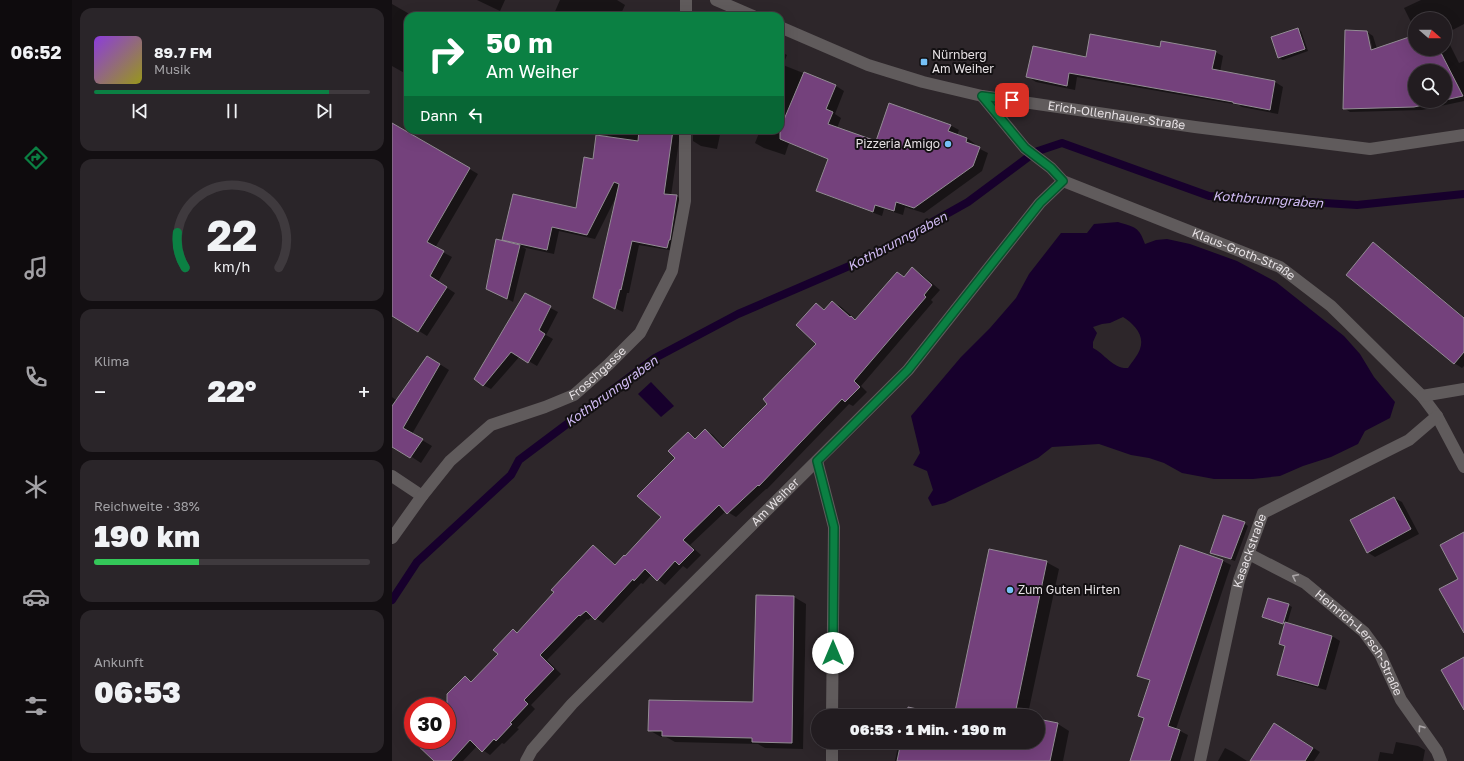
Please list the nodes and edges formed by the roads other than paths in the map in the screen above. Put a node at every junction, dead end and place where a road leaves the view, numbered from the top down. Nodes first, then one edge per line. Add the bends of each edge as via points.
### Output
1 (686, 0) edge
2 (716, 0) edge
3 (686, 12) edge
4 (744, 12) edge
5 (784, 30) edge
6 (982, 96) junction
7 (685, 134) edge
8 (1464, 135) edge
9 (1063, 181) junction
10 (1464, 389) edge
11 (1422, 396) junction
12 (1437, 416) junction
13 (817, 461) junction
14 (1464, 467) edge
15 (392, 476) edge
16 (422, 496) junction
17 (392, 538) edge
18 (1249, 554) junction
19 (832, 709) edge
20 (832, 749) edge
21 (526, 761) edge
22 (832, 761) edge
23 (1200, 761) edge
24 (1441, 761) edge

1 - 3 street
2 - 4 street
5 - 6 street, Erich-Ollenhauer-Straße via 868,65
6 - 8 street, Erich-Ollenhauer-Straße via 1370,149
6 - 9 street, Klaus-Groth-Straße via 1025,148
7 - 16 street, Froschgasse via 684,202 672,271 640,333 574,395 545,408 491,425 450,461
9 - 11 street, Klaus-Groth-Straße via 1280,267 1331,306
9 - 13 street, Am Weiher via 1040,203 908,370
10 - 11 street
11 - 12 street, Klaus-Groth-Straße
12 - 14 street, Klaus-Groth-Straße
12 - 18 street, Kasackstraße via 1409,440 1263,513
13 - 19 street via 834,527
13 - 21 street, Am Weiher via 572,704 532,750
15 - 16 street
16 - 17 street, Froschgasse
18 - 23 street, Kasackstraße via 1239,580
24 -> 18 street, Heinrich-Lersch-Straße via 1437,751 1401,700 1380,654 1364,632 1305,583
20 - 22 street

